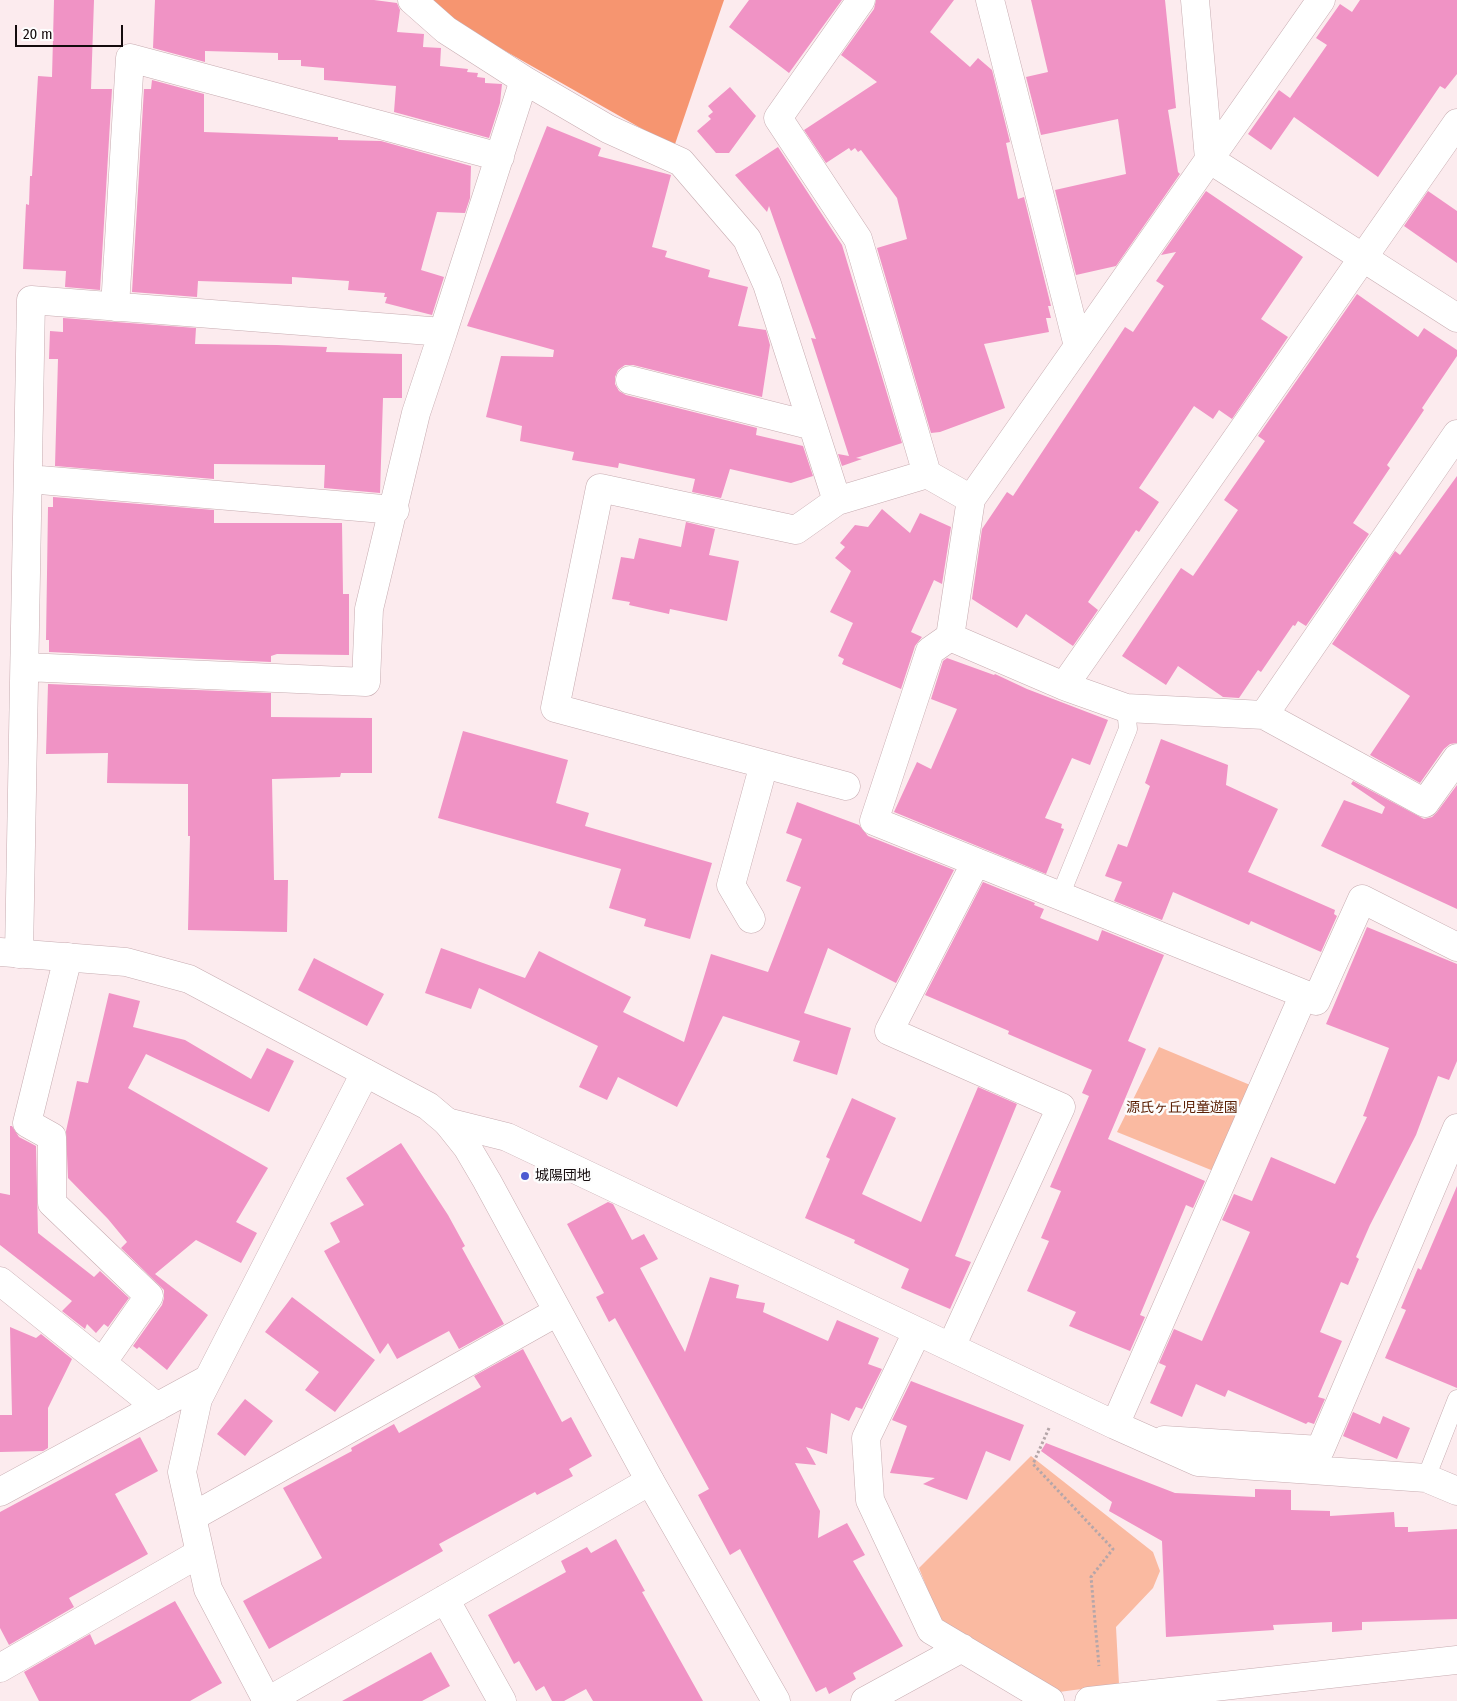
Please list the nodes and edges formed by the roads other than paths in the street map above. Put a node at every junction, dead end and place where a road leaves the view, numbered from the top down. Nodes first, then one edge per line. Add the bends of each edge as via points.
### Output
1 (412, 0) edge
2 (861, 0) edge
3 (990, 0) edge
4 (1195, 0) edge
5 (1321, 0) edge
6 (524, 80) junction
7 (1457, 123) edge
8 (500, 157) junction
9 (1209, 159) junction
10 (1363, 258) junction
11 (115, 307) junction
12 (1457, 318) edge
13 (444, 332) junction
14 (1078, 346) junction
15 (630, 380) dead end
16 (813, 426) junction
17 (1457, 434) edge
18 (928, 474) junction
19 (28, 479) junction
20 (971, 499) junction
21 (837, 501) junction
22 (395, 510) junction
23 (950, 637) junction
24 (25, 667) junction
25 (1064, 686) junction
26 (1126, 708) junction
27 (1264, 715) junction
28 (1457, 758) edge
29 (764, 764) junction
30 (846, 786) dead end
31 (976, 862) junction
32 (1060, 896) junction
33 (751, 919) dead end
34 (1457, 947) edge
35 (10, 953) edge
36 (68, 957) junction
37 (1304, 994) junction
38 (365, 1073) junction
39 (447, 1122) junction
40 (1457, 1128) edge
41 (0, 1281) edge
42 (557, 1312) junction
43 (917, 1332) junction
44 (951, 1347) junction
45 (102, 1363) junction
46 (208, 1379) junction
47 (1457, 1399) edge
48 (157, 1407) junction
49 (1114, 1426) junction
50 (1146, 1439) junction
51 (1426, 1478) junction
52 (650, 1482) junction
53 (1457, 1490) edge
54 (0, 1492) edge
55 (192, 1517) junction
56 (200, 1553) junction
57 (445, 1599) junction
58 (962, 1648) junction
59 (1457, 1660) edge
60 (0, 1668) edge
61 (1095, 1700) edge
62 (267, 1701) edge
63 (502, 1701) edge
64 (776, 1701) edge
65 (865, 1701) edge
66 (1050, 1701) edge

1 - 6 street via 446,30
2 - 18 street via 778,118 858,239
3 - 14 street
4 - 9 street
5 - 9 street
6 - 8 street
6 - 16 street via 608,129 681,162 747,239 768,284
7 - 10 street
8 - 11 street via 130,58
8 - 13 street
9 - 10 street
9 - 14 street
10 - 12 street
10 - 25 street
11 - 13 street
11 - 19 street via 31,300
13 - 22 street via 416,414
14 - 20 street
15 - 16 street
16 - 21 street
17 - 27 street
18 - 20 street
18 - 21 street
19 - 22 street
19 - 24 street
20 - 23 street
21 - 29 street via 796,530 600,488 555,708
22 - 24 street via 369,609 366,682
23 - 25 street
23 - 31 street via 930,651 874,822
24 - 35 street
25 - 26 street
26 - 27 street
26 - 32 lane via 1128,729
27 - 28 street via 1425,803
29 - 30 street
29 - 33 street via 731,885
31 - 32 street
31 - 44 street via 889,1031 1060,1107
32 - 37 street
34 - 37 street via 1362,900 1316,1001
35 - 36 street
36 - 38 street via 126,962 189,979
36 - 45 street via 27,1123 52,1137 52,1203 149,1296
37 - 49 street
38 - 39 street via 428,1106
38 - 46 street
39 - 42 street via 467,1147 487,1181
39 - 43 street via 507,1137
40 - 50 street via 1320,1450
41 - 45 street
42 - 52 street
42 - 55 street
43 - 44 street
43 - 58 street via 866,1438 870,1500 931,1630
44 - 49 street
45 - 48 street
46 - 48 street
46 - 55 street via 198,1399 182,1472
47 - 51 lane
48 - 54 street
49 - 50 street
50 - 51 street via 1198,1462
51 - 53 street
52 - 57 street
52 - 64 street
55 - 56 street
56 - 60 street
56 - 62 street via 208,1589
57 - 62 street
57 - 63 street
58 - 65 street
58 - 66 street
59 - 61 street

